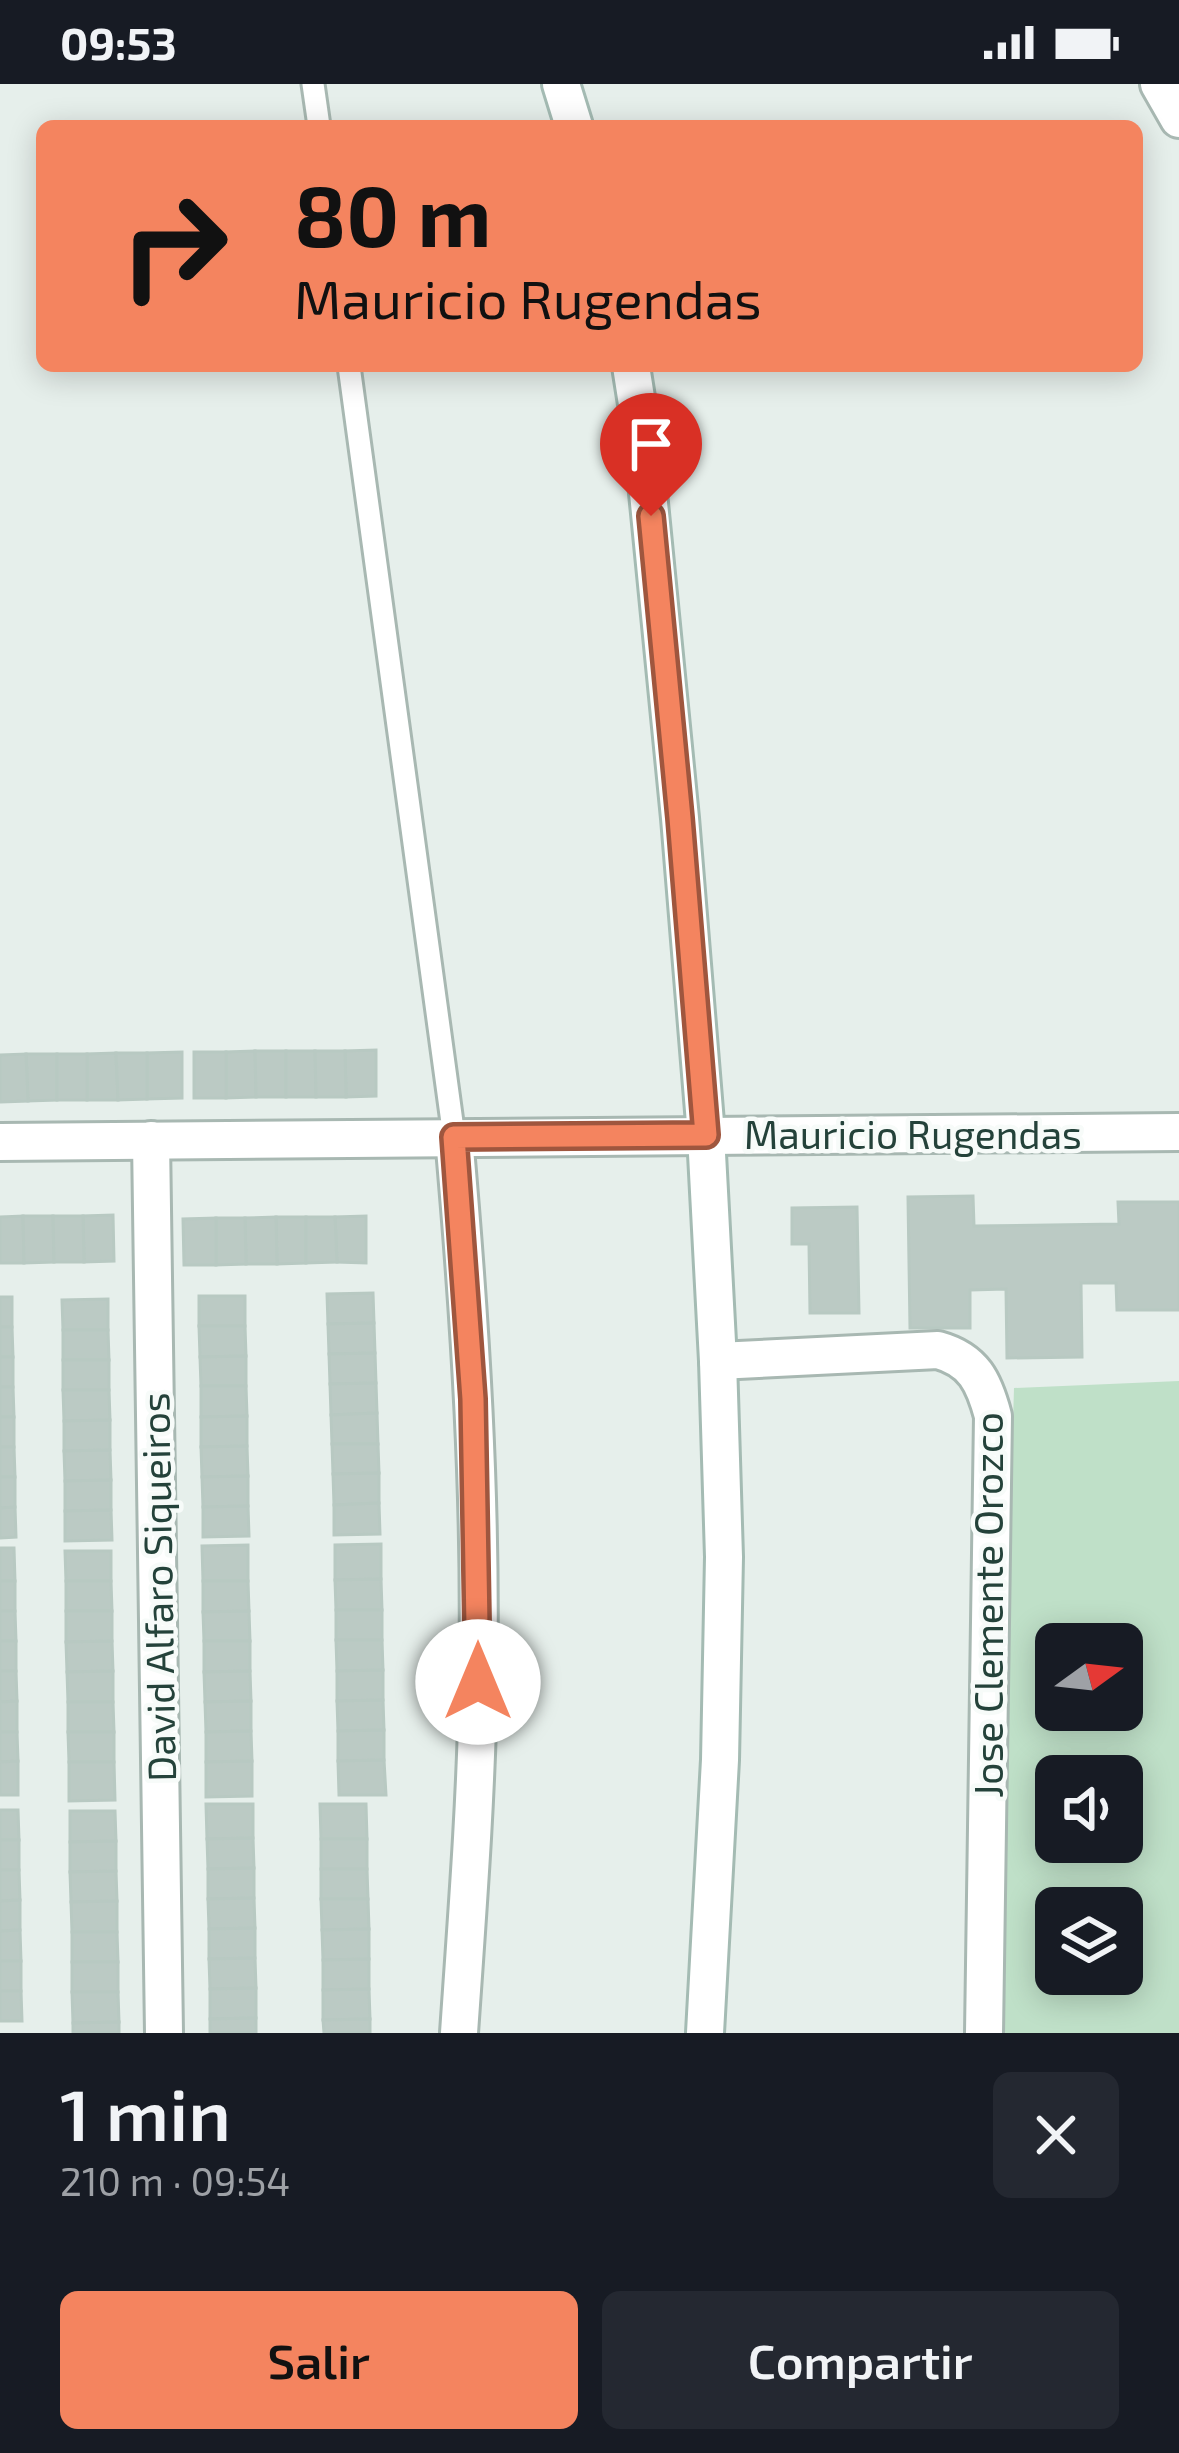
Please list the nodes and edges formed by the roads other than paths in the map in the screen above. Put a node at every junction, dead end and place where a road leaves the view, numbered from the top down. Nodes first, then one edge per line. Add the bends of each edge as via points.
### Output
1 (313, 84) edge
2 (561, 84) edge
3 (1159, 84) edge
4 (1179, 119) edge
5 (318, 120) edge
6 (572, 120) edge
7 (350, 372) edge
8 (632, 372) edge
9 (1179, 1132) edge
10 (706, 1135) junction
11 (454, 1137) junction
12 (151, 1140) junction
13 (0, 1142) edge
14 (718, 1361) junction
15 (164, 2033) edge
16 (459, 2033) edge
17 (705, 2033) edge
18 (984, 2033) edge

1 - 5 lane
2 - 6 street
3 - 4 street
7 - 11 lane
8 - 10 street
9 - 10 street, Mauricio Rugendas
10 - 11 street, Mauricio Rugendas
10 - 14 street
11 - 12 street, Mauricio Rugendas
11 - 16 street via 478,1593
12 - 13 street, Mauricio Rugendas
12 - 15 street, David Alfaro Siqueiros
14 - 17 street via 720,1760
14 - 18 street, Jose Clemente Orozco via 938,1350 967,1363 987,1394 993,1416

